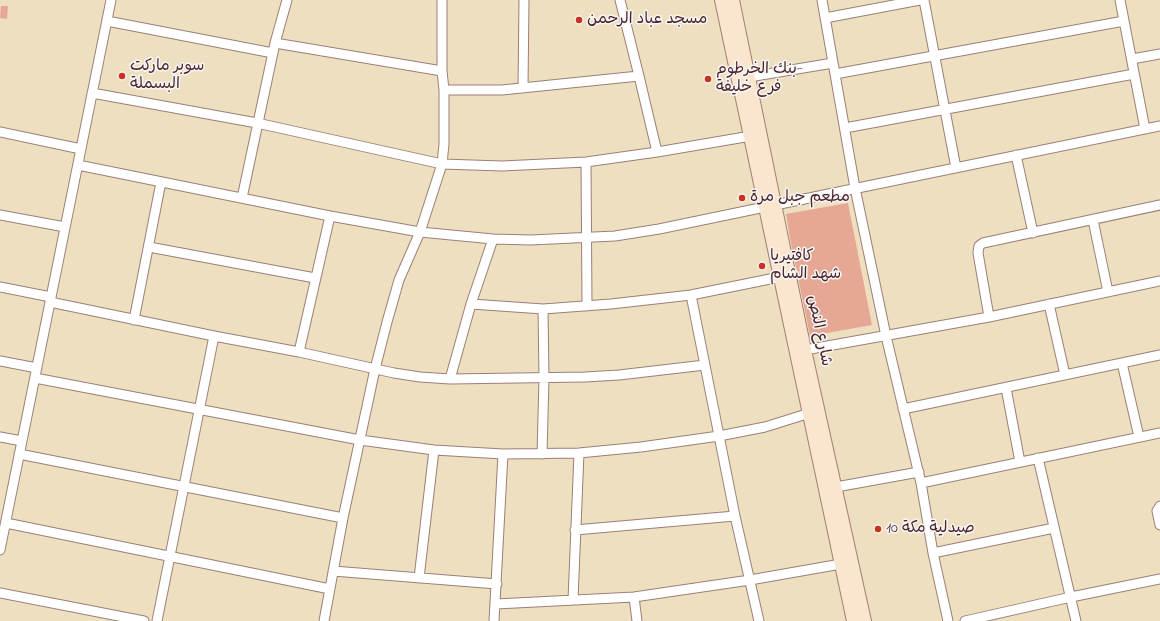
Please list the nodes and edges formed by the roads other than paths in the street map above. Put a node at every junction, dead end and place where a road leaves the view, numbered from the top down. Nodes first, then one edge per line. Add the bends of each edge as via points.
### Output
1 (111, 0) edge
2 (287, 0) edge
3 (442, 0) edge
4 (524, 0) edge
5 (620, 0) edge
6 (721, 0) edge
7 (733, 0) edge
8 (822, 0) edge
9 (920, 0) edge
10 (924, 0) edge
11 (1120, 0) edge
12 (825, 18) junction
13 (107, 21) junction
14 (1124, 21) junction
15 (275, 43) junction
16 (273, 53) junction
17 (1160, 54) edge
18 (935, 56) junction
19 (1132, 59) junction
20 (833, 63) junction
21 (442, 71) junction
22 (835, 74) junction
23 (1134, 74) junction
24 (639, 76) junction
25 (749, 77) junction
26 (523, 88) junction
27 (444, 90) junction
28 (92, 93) junction
29 (945, 110) junction
30 (257, 123) junction
31 (1160, 126) edge
32 (845, 128) junction
33 (1145, 129) junction
34 (0, 132) edge
35 (751, 136) junction
36 (81, 149) junction
37 (657, 152) junction
38 (1016, 156) junction
39 (586, 162) junction
40 (442, 164) junction
41 (78, 165) junction
42 (956, 168) junction
43 (161, 182) junction
44 (855, 188) junction
45 (242, 198) junction
46 (1160, 205) edge
47 (770, 206) junction
48 (0, 215) edge
49 (330, 216) junction
50 (1093, 220) junction
51 (65, 227) junction
52 (420, 232) junction
53 (1033, 233) junction
54 (588, 238) junction
55 (493, 239) junction
56 (149, 247) junction
57 (780, 277) junction
58 (315, 278) junction
59 (1160, 281) edge
60 (0, 287) edge
61 (1108, 292) junction
62 (690, 295) junction
63 (51, 299) junction
64 (471, 304) junction
65 (1049, 304) junction
66 (587, 306) junction
67 (542, 308) junction
68 (989, 317) junction
69 (134, 320) junction
70 (214, 336) junction
71 (886, 336) junction
72 (805, 350) junction
73 (299, 352) junction
74 (1160, 355) edge
75 (0, 361) edge
76 (1122, 363) junction
77 (704, 365) junction
78 (37, 368) junction
79 (375, 369) junction
80 (1065, 375) junction
81 (35, 378) junction
82 (544, 378) junction
83 (450, 379) junction
84 (1006, 388) junction
85 (903, 409) junction
86 (199, 411) junction
87 (814, 412) junction
88 (1160, 433) edge
89 (719, 436) junction
90 (0, 437) edge
91 (1139, 437) junction
92 (360, 440) junction
93 (22, 441) junction
94 (434, 450) junction
95 (579, 453) junction
96 (19, 454) junction
97 (503, 454) junction
98 (542, 454) junction
99 (1038, 458) junction
100 (1020, 462) junction
101 (919, 472) junction
102 (921, 483) junction
103 (184, 487) junction
104 (836, 487) junction
105 (1160, 506) edge
106 (735, 516) junction
107 (343, 518) junction
108 (4, 519) edge
109 (1160, 525) edge
110 (1054, 528) junction
111 (575, 530) junction
112 (0, 550) edge
113 (933, 553) junction
114 (170, 557) junction
115 (840, 564) junction
116 (334, 571) junction
117 (419, 578) junction
118 (1160, 579) edge
119 (750, 580) junction
120 (497, 584) junction
121 (330, 589) junction
122 (0, 593) edge
123 (634, 597) junction
124 (1070, 597) junction
125 (573, 600) junction
126 (496, 604) junction
127 (144, 621) edge
128 (157, 621) edge
129 (324, 621) edge
130 (494, 621) edge
131 (637, 621) edge
132 (758, 621) edge
133 (853, 621) edge
134 (865, 621) edge
135 (948, 621) edge
136 (965, 621) edge
137 (1076, 621) edge

1 - 13 street
2 - 15 street
3 - 21 street
4 - 26 street
5 - 24 street
6 - 35 main road, شارع النص
7 - 25 main road, شارع النص
8 - 12 street
9 - 12 street
10 - 18 street
11 - 14 street
12 - 20 street
13 - 16 street
13 - 28 street
14 - 18 street
14 - 19 street
15 - 16 street
15 - 21 street
16 - 30 street
17 - 19 street
18 - 22 street
18 - 29 street
19 - 23 street
20 - 22 street
20 - 25 street
21 - 27 street
22 - 32 street
23 - 29 street
23 - 33 street
24 - 26 street
24 - 37 street
25 - 47 main road, شارع النص
26 - 27 street
27 - 40 street
28 - 30 street
28 - 36 street
29 - 32 street
29 - 42 street
30 - 40 street
30 - 45 street
31 - 33 street
32 - 44 street
33 - 38 street
34 - 36 street
35 - 37 street
35 - 47 main road, شارع النص
36 - 41 street
37 - 39 street
38 - 42 street
38 - 53 street
39 - 40 street via 502,166
39 - 54 street
40 - 52 street
41 - 43 street
41 - 51 street
42 - 44 street
43 - 45 street
43 - 56 street
44 - 47 street
44 - 71 street
45 - 49 street
46 - 50 street
47 - 54 street via 659,229
47 - 57 main road, شارع النص
47 - 72 main road, شارع النص
48 - 51 street
49 - 52 street
49 - 58 street
50 - 53 street
50 - 61 street
51 - 63 street
52 - 55 street
52 - 79 street via 399,280
53 - 68 street via 979,246
54 - 55 street
54 - 66 street
55 - 64 street
56 - 58 street
56 - 69 street
57 - 62 street
57 - 87 main road, شارع النص
58 - 73 street
59 - 61 street
60 - 63 street
61 - 65 street
62 - 66 street
62 - 77 street
63 - 69 street
63 - 78 street
64 - 67 street
64 - 83 street
65 - 68 street
65 - 80 street
66 - 67 street
67 - 82 street
68 - 71 street
69 - 70 street
70 - 73 street
70 - 86 street
71 - 72 street
71 - 85 street
72 - 87 main road, شارع النص
73 - 79 street
74 - 76 street
75 - 78 street
76 - 80 street
76 - 91 street
77 - 82 street via 619,375
77 - 89 street
78 - 81 street
79 - 83 street
79 - 92 street
80 - 84 street
81 - 86 street
81 - 93 street
82 - 83 street
82 - 98 street
84 - 85 street
84 - 100 street
85 - 101 street
86 - 92 street
86 - 103 street
87 - 89 street via 764,427
87 - 104 main road, شارع النص
87 - 115 main road, شارع النص
88 - 91 street
89 - 95 street
89 - 106 street
90 - 93 street
91 - 99 street
92 - 94 street
92 - 107 street
93 - 96 street
94 - 97 street
94 - 117 street
95 - 98 street
95 - 111 street
96 - 103 street
96 - 108 street
97 - 98 street
97 - 120 street
99 - 100 street
99 - 110 street
100 - 102 street
101 - 102 street
101 - 104 street
102 - 113 street
103 - 107 street
103 - 114 street
104 - 134 main road, شارع النص
105 - 109 street via 1157,511
106 - 111 street
106 - 119 street
107 - 116 street
108 - 112 street
108 - 114 street
110 - 113 street
110 - 124 street
111 - 125 street
113 - 135 street
114 - 121 street
114 - 128 street
115 - 119 street
115 - 133 main road, شارع النص
116 - 117 street
116 - 121 street
117 - 120 street
118 - 124 street
119 - 123 street
119 - 132 street
120 - 126 street
121 - 129 street
122 - 127 street
123 - 125 street
123 - 131 street
124 - 136 street
124 - 137 street
125 - 126 street
126 - 130 street

